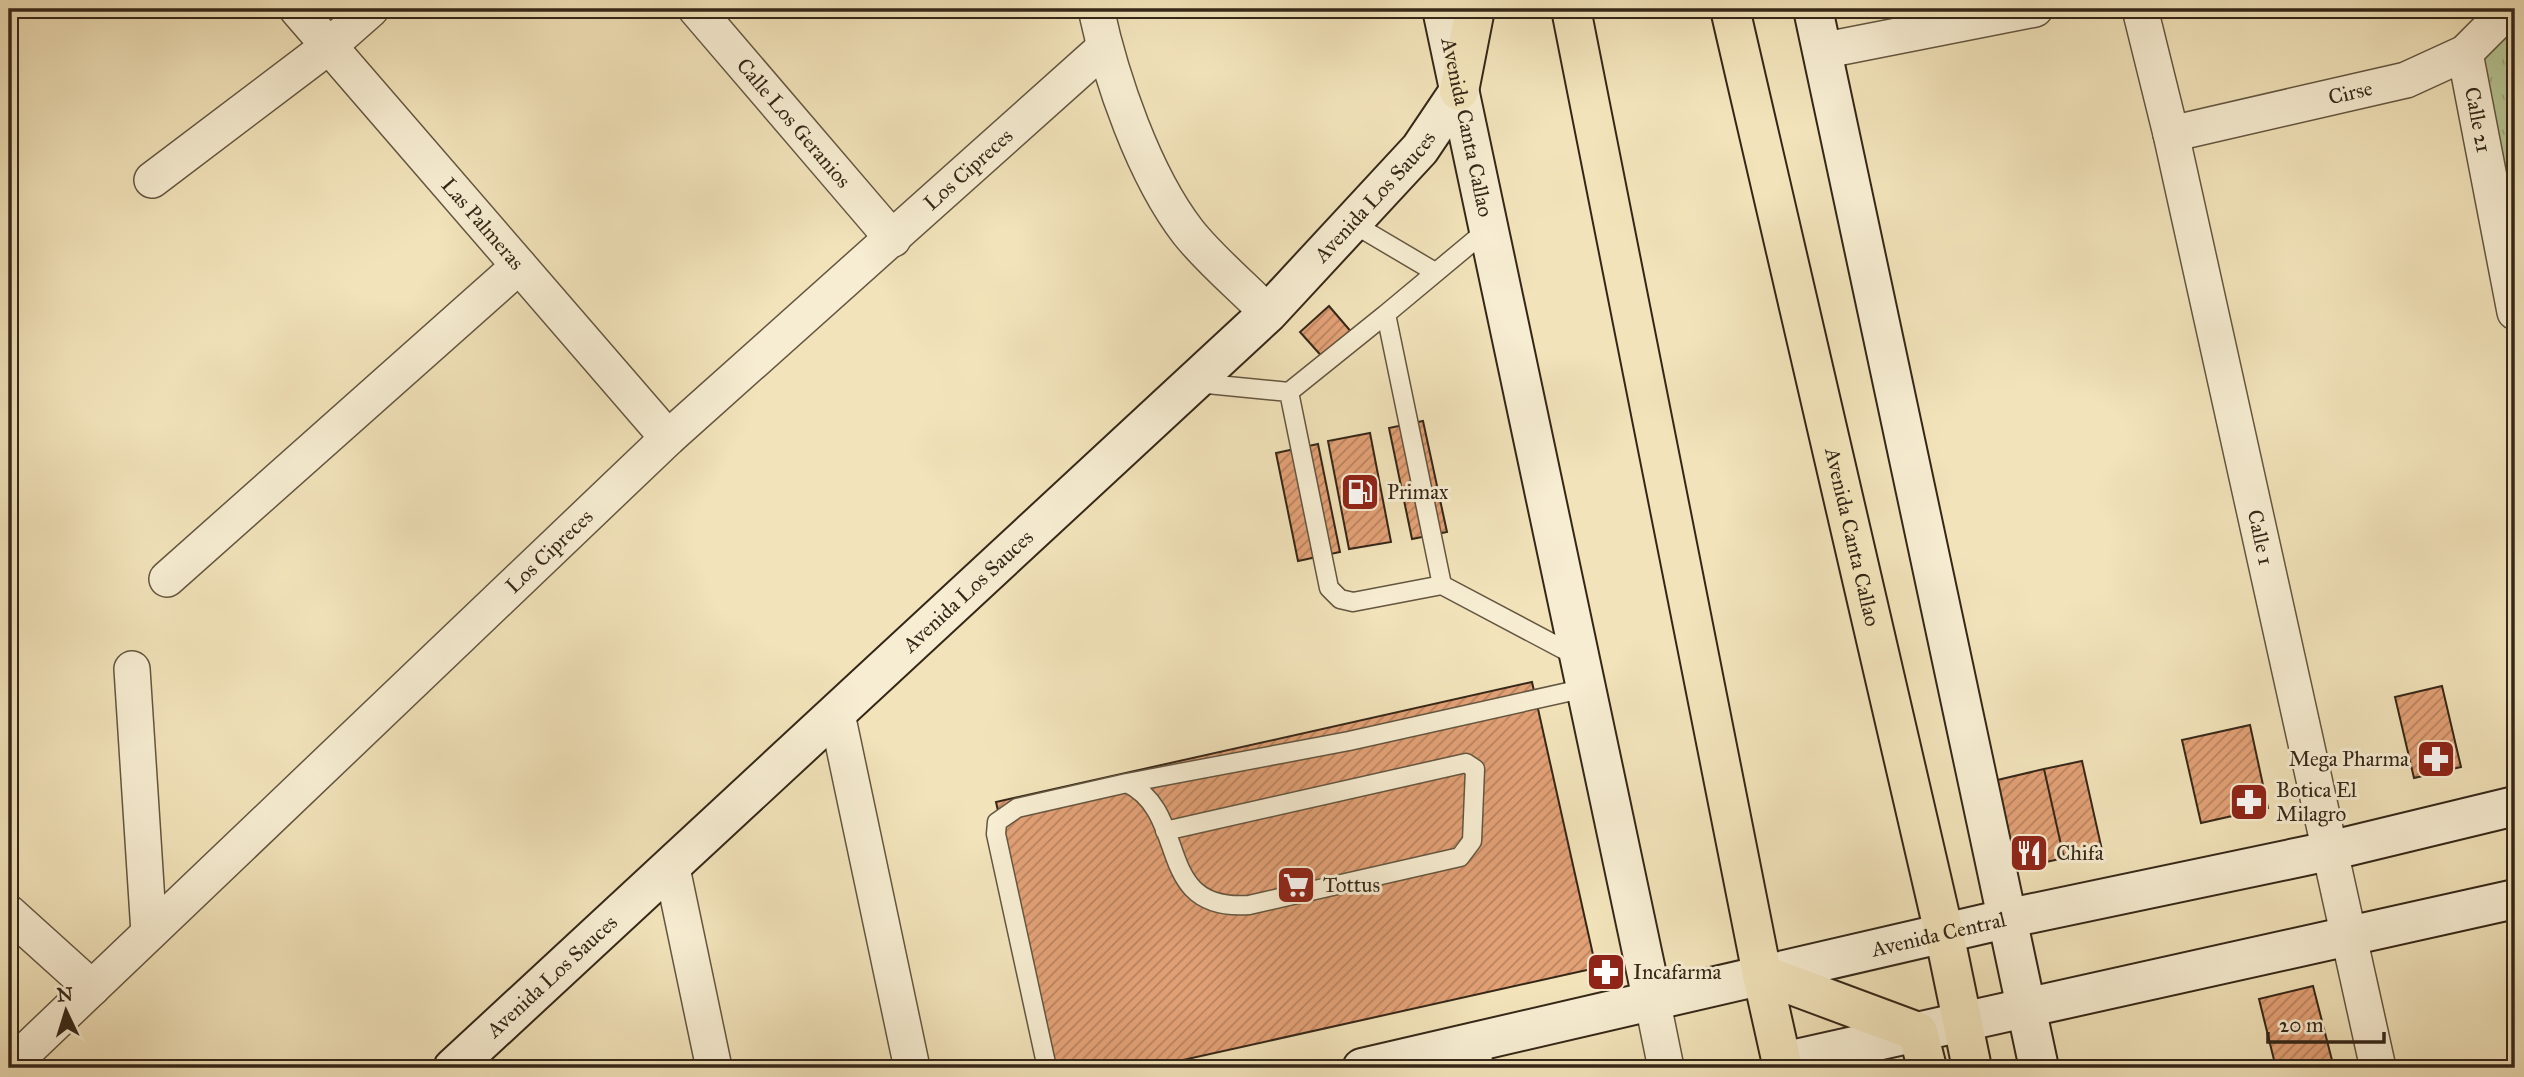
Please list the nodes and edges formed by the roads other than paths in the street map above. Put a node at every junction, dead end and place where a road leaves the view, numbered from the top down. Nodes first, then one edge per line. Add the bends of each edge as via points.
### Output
1 (297, 9) edge
2 (371, 9) edge
3 (696, 9) edge
4 (1096, 9) edge
5 (1442, 9) edge
6 (1475, 9) edge
7 (1571, 9) edge
8 (1730, 9) edge
9 (1813, 9) edge
10 (2035, 9) edge
11 (2140, 9) edge
12 (2509, 9) edge
13 (329, 46) junction
14 (1104, 48) junction
15 (1821, 51) junction
16 (2465, 53) junction
17 (1459, 91) junction
18 (2171, 134) junction
19 (152, 180) dead end
20 (1352, 223) junction
21 (1488, 229) junction
22 (893, 239) junction
23 (519, 266) junction
24 (1435, 272) junction
25 (2515, 312) edge
26 (1268, 313) junction
27 (1386, 314) junction
28 (1194, 382) junction
29 (1289, 392) junction
30 (668, 438) junction
31 (167, 579) dead end
32 (1443, 585) junction
33 (132, 669) dead end
34 (1582, 673) junction
35 (837, 714) junction
36 (1127, 783) junction
37 (2515, 806) edge
38 (1165, 831) junction
39 (2329, 851) junction
40 (671, 868) junction
41 (2515, 899) edge
42 (9, 913) edge
43 (2005, 919) junction
44 (149, 933) junction
45 (1944, 933) junction
46 (2349, 934) junction
47 (1762, 974) junction
48 (92, 988) junction
49 (1652, 999) junction
50 (2025, 1007) junction
51 (1963, 1022) junction
52 (1923, 1050) edge
53 (1473, 1056) edge
54 (1783, 1065) edge
55 (9, 1067) edge
56 (453, 1068) edge
57 (713, 1068) edge
58 (912, 1068) edge
59 (1047, 1068) edge
60 (1362, 1068) edge
61 (1666, 1068) edge
62 (1972, 1068) edge
63 (2039, 1068) edge
64 (2378, 1068) edge

1 - 13 street, Las Palmeras
2 - 13 street
3 - 22 street, Calle Los Geranios
4 - 14 street
5 - 17 street, Avenida Canta Callao
6 - 17 main road
7 - 47 main road
8 - 45 main road, Avenida Canta Callao
9 - 15 street
10 - 15 street
11 - 18 street, Calle 1
12 - 16 street, Cirse
13 - 19 street
13 - 23 street, Las Palmeras
14 - 22 street, Los Cipreces
14 - 26 street via 1153,176 1189,232
15 - 43 street
16 - 18 street, Cirse via 2406,80
16 - 25 street, Calle 21
17 - 20 street, Avenida Los Sauces via 1420,149
17 - 21 street, Avenida Canta Callao
18 - 39 street, Calle 1
20 - 24 lane
20 - 26 street, Avenida Los Sauces
21 - 24 lane
21 - 34 street, Avenida Canta Callao
22 - 30 street, Los Cipreces
23 - 30 street, Las Palmeras
23 - 31 street
24 - 27 lane
26 - 28 street, Avenida Los Sauces
27 - 29 lane
27 - 32 lane
28 - 29 lane
28 - 35 street, Avenida Los Sauces
29 - 32 lane via 1329,588 1353,603
30 - 44 street, Los Cipreces
32 - 34 lane
33 - 44 street
34 - 36 lane via 1349,741
34 - 49 street, Avenida Canta Callao
35 - 40 street, Avenida Los Sauces
35 - 58 street
36 - 38 lane via 1152,801
36 - 59 lane via 1017,808 997,822
37 - 39 street, Avenida Central
38 - 38 lane via 1466,763 1475,769 1472,841 1460,857 1248,905 1225,907 1191,890
39 - 43 street, Avenida Central
39 - 46 street, Calle 1
40 - 56 street, Avenida Los Sauces
40 - 57 street
41 - 46 street
42 - 48 street
43 - 45 street, Avenida Central
43 - 50 street
44 - 48 street, Los Cipreces
45 - 47 street, Avenida Central
45 - 51 main road, Avenida Canta Callao
46 - 50 street
46 - 64 street, Calle 1
47 - 49 street, Avenida Central
47 - 52 main road
47 - 54 main road
48 - 55 street, Los Cipreces
49 - 53 street, Avenida Central
49 - 61 street, Avenida Canta Callao
50 - 51 street
50 - 63 street
51 - 52 street
51 - 62 main road, Avenida Canta Callao
52 - 54 street
53 - 60 street, Avenida Central

